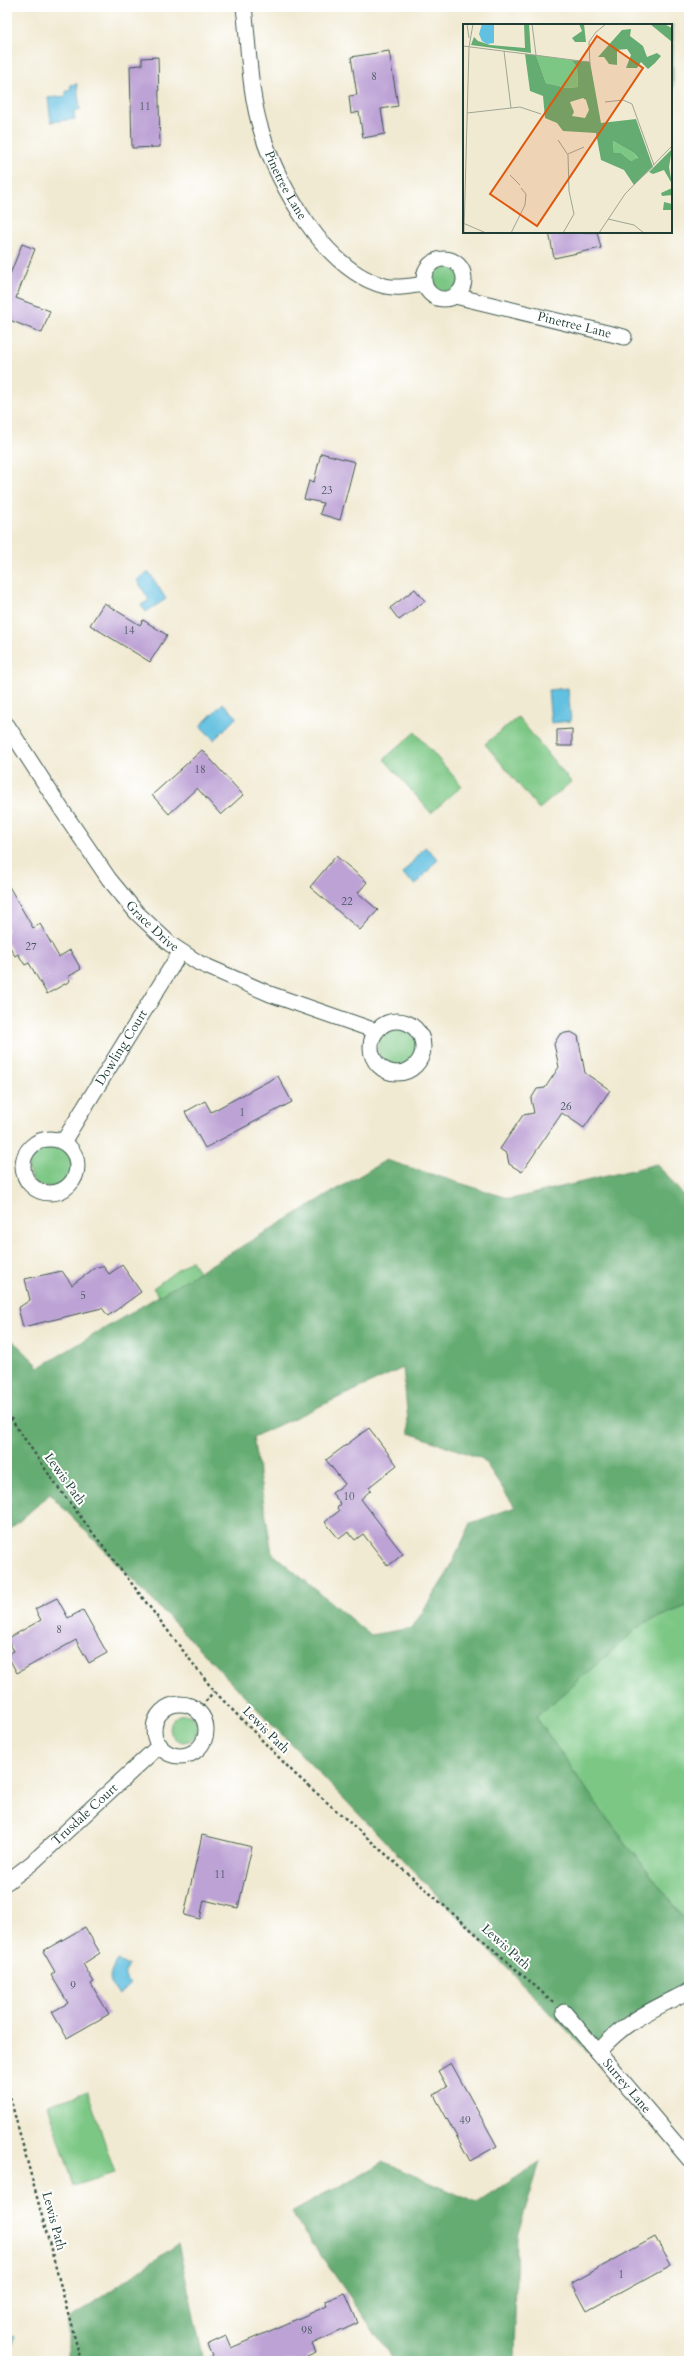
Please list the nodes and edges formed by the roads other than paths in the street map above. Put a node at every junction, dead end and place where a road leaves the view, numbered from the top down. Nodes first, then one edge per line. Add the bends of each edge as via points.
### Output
1 (244, 7) edge
2 (424, 284) junction
3 (456, 296) junction
4 (624, 336) dead end
5 (7, 725) edge
6 (180, 953) junction
7 (376, 1031) dead end
8 (63, 1142) dead end
9 (160, 1746) junction
10 (7, 1882) edge
11 (689, 1991) edge
12 (564, 2012) road end
13 (598, 2052) junction
14 (689, 2159) edge

1 - 2 street, Pinetree Lane via 255,103 262,133 285,190 329,250 368,280 394,287
2 - 3 street, Pinetree Lane via 431,295 437,298
2 - 3 street via 425,272 433,262 452,260 460,268 464,279
3 - 4 street, Pinetree Lane
5 - 6 street, Grace Drive via 109,879 137,913
6 - 7 street, Grace Drive via 270,994
6 - 8 street, Dowling Court
9 - 9 street via 155,1730 160,1714 174,1705 183,1704 198,1711 203,1718 206,1734 198,1749 174,1755
9 - 10 street, Trusdale Court via 32,1863
11 - 13 street via 635,2019 615,2033
12 - 13 street, Surrey Lane
13 - 14 street, Surrey Lane

